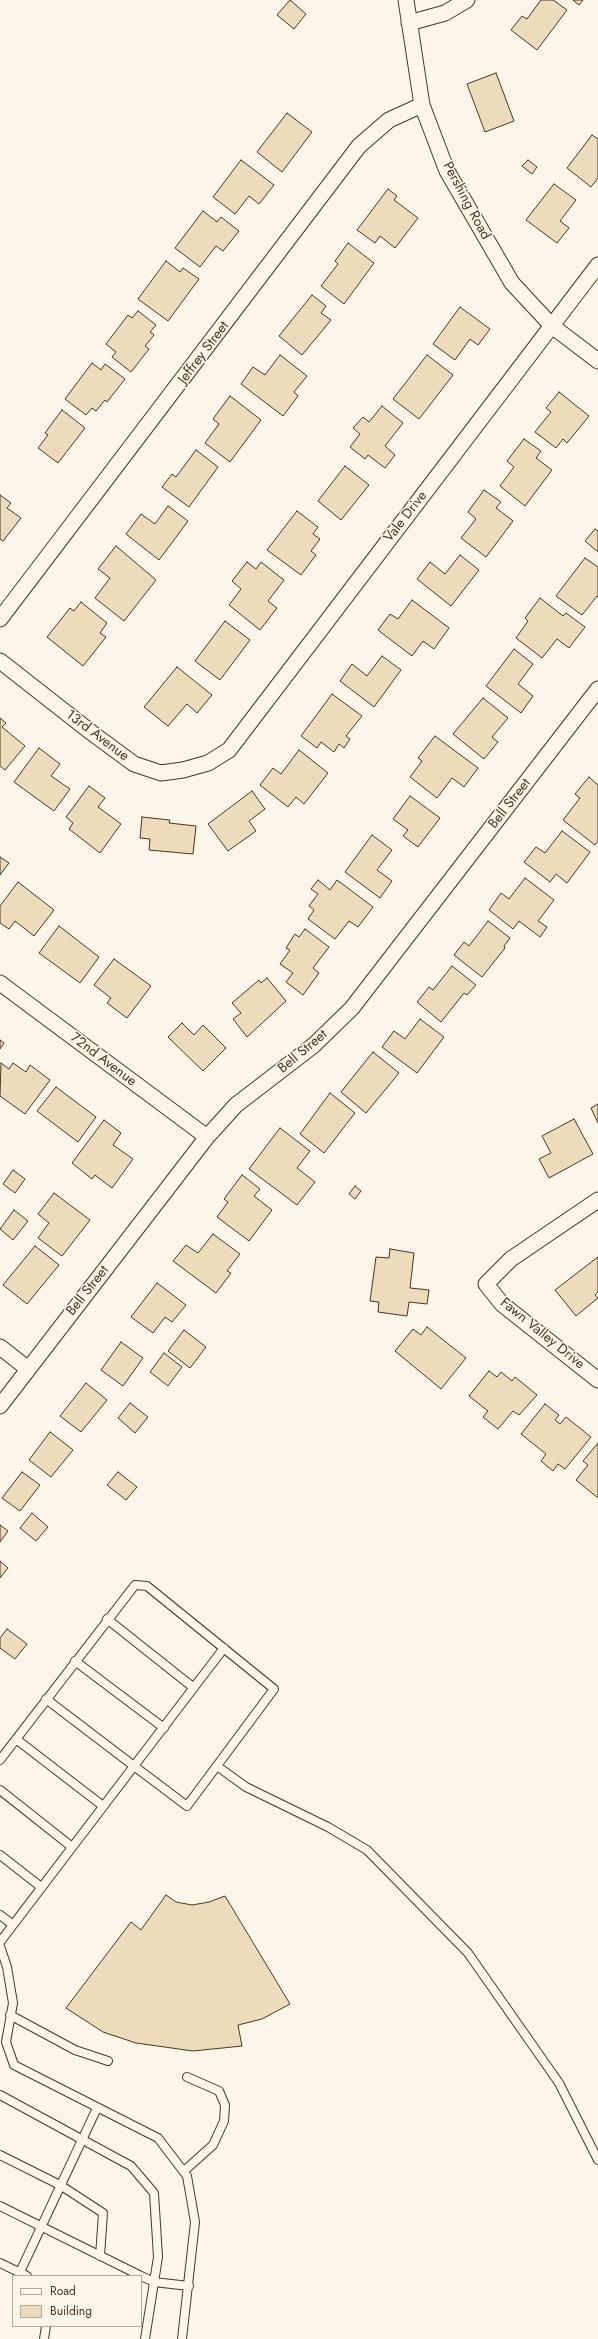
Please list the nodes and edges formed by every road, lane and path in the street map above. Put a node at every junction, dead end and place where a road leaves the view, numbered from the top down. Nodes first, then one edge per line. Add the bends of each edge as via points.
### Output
1 (406, 0) edge
2 (467, 0) edge
3 (409, 23) junction
4 (422, 105) junction
5 (598, 265) edge
6 (552, 326) junction
7 (598, 361) edge
8 (5, 602) edge
9 (0, 619) edge
10 (0, 662) edge
11 (598, 689) edge
12 (208, 763) joint
13 (0, 983) edge
14 (207, 1137) junction
15 (598, 1200) edge
16 (0, 1347) edge
17 (28, 1369) junction
18 (598, 1380) edge
19 (0, 1406) edge
20 (107, 1619) junction
21 (224, 1648) junction
22 (75, 1661) junction
23 (194, 1688) junction
24 (46, 1699) junction
25 (164, 1728) junction
26 (16, 1740) junction
27 (0, 1760) edge
28 (134, 1766) junction
29 (217, 1766) junction
30 (0, 1790) edge
31 (103, 1806) junction
32 (72, 1847) junction
33 (0, 1855) edge
34 (42, 1887) junction
35 (0, 1915) edge
36 (13, 1925) junction
37 (0, 1942) edge
38 (0, 1946) edge
39 (10, 2015) junction
40 (3, 2045) edge
41 (108, 2061) dead end
42 (187, 2077) dead end
43 (0, 2095) edge
44 (97, 2108) junction
45 (81, 2141) junction
46 (0, 2155) edge
47 (598, 2160) edge
48 (184, 2171) junction
49 (60, 2186) junction
50 (0, 2206) edge
51 (41, 2227) junction
52 (100, 2256) junction
53 (0, 2263) edge
54 (23, 2274) edge
55 (139, 2275) edge
56 (142, 2276) edge
57 (154, 2282) junction
58 (189, 2286) junction
59 (46, 2327) edge
60 (44, 2339) edge
61 (145, 2339) edge
62 (182, 2339) edge

1 - 3 street, Pershing Road
2 - 3 street via 446,13
3 - 4 street, Pershing Road
4 - 6 street, Pershing Road via 447,171 512,283
4 - 8 street, Jeffrey Street via 389,120 359,146
5 - 6 street, Vale Drive
6 - 7 street, Pershing Road
6 - 12 street, Vale Drive via 229,750
8 - 9 street, Jeffrey Street
10 - 12 street, 13rd Avenue via 134,764 162,773
11 - 14 street, Bell Street via 352,1008 314,1044 236,1105
13 - 14 street, 72nd Avenue
14 - 17 street, Bell Street
15 - 18 street, Fawn Valley Drive via 511,1258 486,1284 502,1304
16 - 17 street
17 - 19 street, Bell Street
20 - 21 lane via 134,1585 147,1586
20 - 22 lane
20 - 23 lane
21 - 23 lane
21 - 29 lane via 274,1689
22 - 24 lane
22 - 25 lane
23 - 25 lane
24 - 26 lane
24 - 28 lane
25 - 28 lane
26 - 27 lane
26 - 31 lane
28 - 29 lane via 187,1806
28 - 31 lane
29 - 47 lane via 246,1787 328,1827 367,1850 468,1953 559,2083
30 - 32 lane
31 - 32 lane
32 - 34 lane
33 - 34 lane
34 - 36 lane
35 - 36 lane
36 - 37 lane
38 - 39 lane via 9,1982 12,2003
39 - 40 lane
39 - 41 lane via 75,2050
40 - 44 lane via 14,2065
42 - 48 lane via 219,2091 225,2105 224,2121 213,2145
43 - 45 lane
44 - 45 lane
44 - 48 lane via 158,2138
45 - 49 lane
45 - 57 lane via 131,2166 154,2193 158,2257
46 - 49 lane
48 - 58 lane via 195,2222
49 - 51 lane
49 - 52 lane via 103,2213
50 - 51 lane
51 - 52 lane
51 - 54 lane
52 - 55 lane
53 - 54 lane
56 - 57 lane
57 - 58 lane
57 - 61 lane
58 - 62 lane
59 - 60 lane

